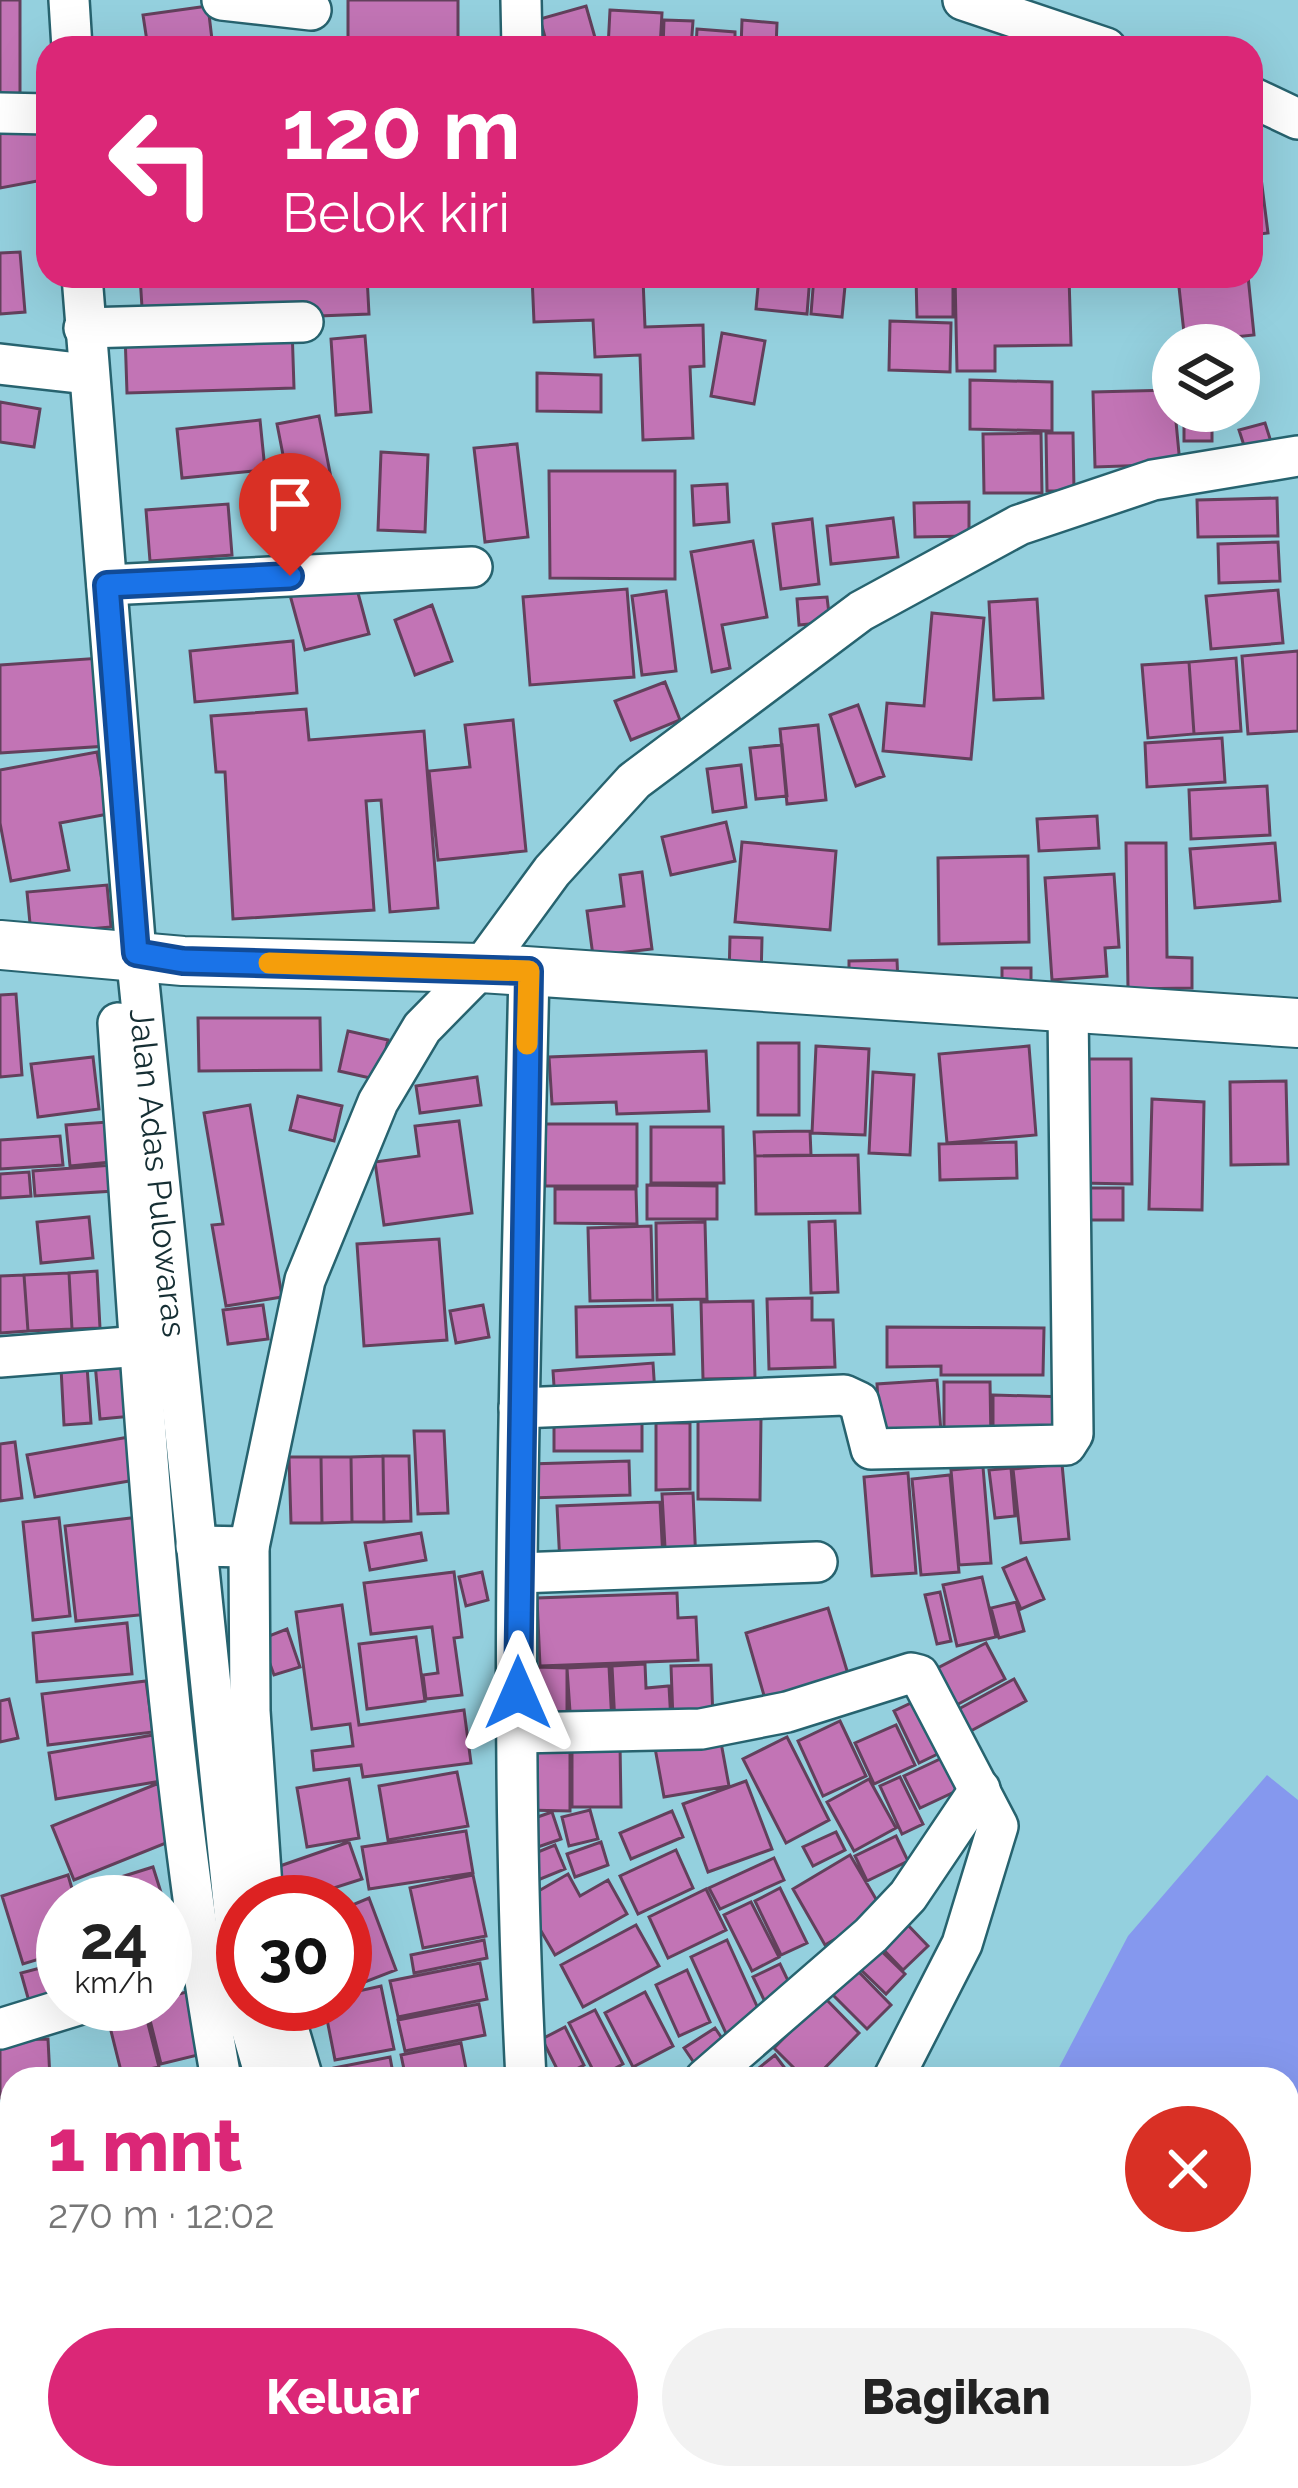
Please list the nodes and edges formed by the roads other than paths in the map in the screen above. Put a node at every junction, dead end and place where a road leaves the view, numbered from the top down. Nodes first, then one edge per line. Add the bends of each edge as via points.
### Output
1 (69, 0) edge
2 (222, 0) edge
3 (521, 0) edge
4 (963, 0) edge
5 (310, 10) dead end
6 (71, 36) edge
7 (522, 36) edge
8 (1070, 36) edge
9 (1263, 102) edge
10 (0, 113) edge
11 (36, 114) edge
12 (1298, 118) edge
13 (82, 288) edge
14 (303, 322) dead end
15 (84, 328) junction
16 (0, 364) edge
17 (86, 374) junction
18 (1298, 455) edge
19 (472, 567) dead end
20 (107, 585) junction
21 (0, 945) edge
22 (124, 953) junction
23 (481, 968) junction
24 (529, 971) junction
25 (1068, 1009) junction
26 (1298, 1023) edge
27 (159, 1345) junction
28 (0, 1357) edge
29 (519, 1408) junction
30 (196, 1546) junction
31 (249, 1547) junction
32 (817, 1562) dead end
33 (518, 1574) junction
34 (518, 1733) junction
35 (980, 1789) junction
36 (176, 1875) edge
37 (231, 1875) edge
38 (260, 1875) edge
39 (192, 2001) edge
40 (36, 2018) edge
41 (0, 2029) edge
42 (252, 2031) edge
43 (289, 2031) edge
44 (216, 2067) edge
45 (263, 2067) edge
46 (299, 2067) edge
47 (526, 2067) edge
48 (719, 2067) edge
49 (899, 2067) edge

1 - 6 street
2 - 5 street
3 - 7 street
4 - 8 street
9 - 12 street
10 - 11 street
13 - 15 street, Jalan Adas Pulowaras
14 - 15 street
15 - 17 street, Jalan Adas Pulowaras
16 - 17 street
17 - 20 street, Jalan Adas Pulowaras
18 - 23 street via 1088,498 999,535 861,611 634,781
19 - 20 street
20 - 22 street, Jalan Adas Pulowaras
21 - 22 street
22 - 23 street
22 - 27 street, Jalan Adas Pulowaras
23 - 24 street
23 - 31 street via 422,1028 340,1184 305,1280
24 - 25 street
24 - 29 street
25 - 26 street
25 - 29 street via 1073,1434 1066,1445 871,1449 859,1402 844,1395
27 - 28 street
27 - 30 street, Jalan Adas Pulowaras
27 - 36 street
29 - 33 street
30 - 31 street
30 - 37 street, Jalan Adas Pulowaras
31 - 38 street
32 - 33 street
33 - 34 street
34 - 35 street via 700,1729 916,1673
34 - 47 street
35 - 48 street via 871,1936
35 - 49 street via 997,1830 962,1945
39 - 44 street
40 - 41 street
42 - 45 street, Jalan Adas Pulowaras
43 - 46 street

